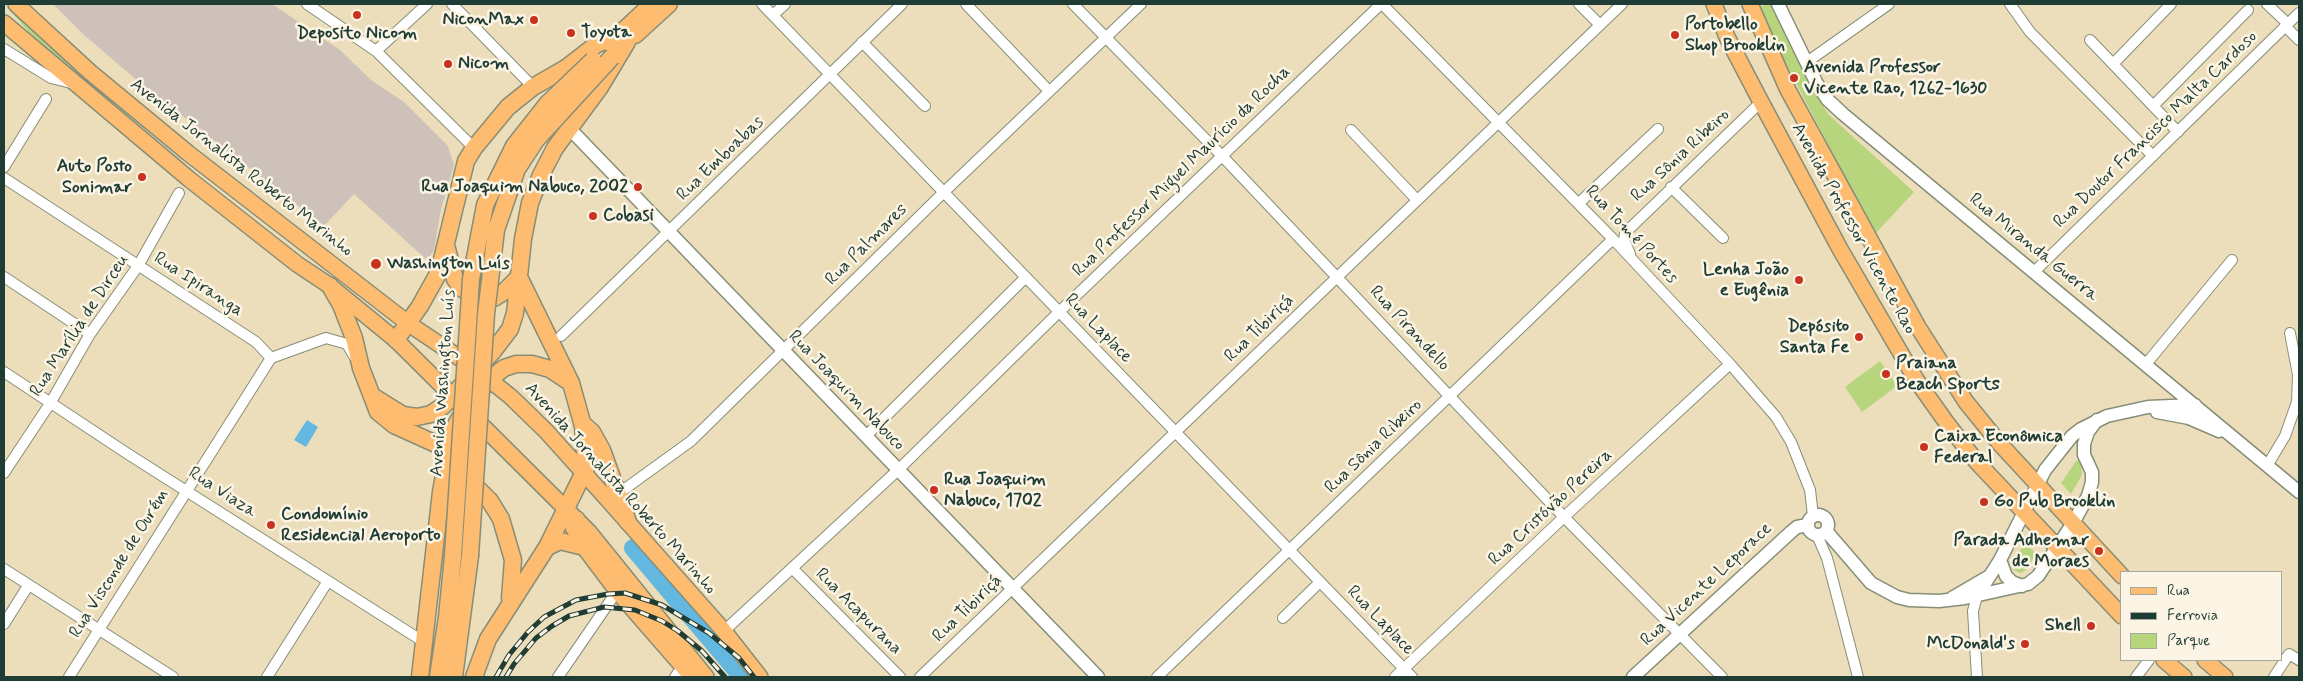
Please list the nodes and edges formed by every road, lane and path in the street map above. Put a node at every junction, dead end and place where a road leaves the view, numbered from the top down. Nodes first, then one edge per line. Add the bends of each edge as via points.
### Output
1 (16, 4) edge
2 (307, 4) edge
3 (427, 4) edge
4 (452, 4) edge
5 (652, 4) edge
6 (668, 4) edge
7 (762, 4) edge
8 (785, 4) edge
9 (902, 4) edge
10 (966, 4) edge
11 (1073, 4) edge
12 (1141, 4) edge
13 (1381, 4) edge
14 (1578, 4) edge
15 (1622, 4) edge
16 (1714, 4) edge
17 (1750, 4) edge
18 (1778, 4) edge
19 (1890, 4) edge
20 (2010, 4) edge
21 (2171, 4) edge
22 (2267, 4) edge
23 (2248, 10) dead end
24 (2299, 13) edge
25 (773, 15) junction
26 (4, 23) edge
27 (1600, 25) junction
28 (2287, 25) junction
29 (1105, 38) junction
30 (623, 39) junction
31 (2090, 40) dead end
32 (2299, 40) edge
33 (862, 42) junction
34 (4, 49) edge
35 (376, 51) junction
36 (1807, 62) junction
37 (2112, 64) junction
38 (830, 75) junction
39 (75, 84) junction
40 (533, 87) junction
41 (1049, 92) junction
42 (46, 99) dead end
43 (1761, 102) junction
44 (925, 106) dead end
45 (2153, 106) junction
46 (1498, 122) junction
47 (569, 128) junction
48 (1658, 129) dead end
49 (1351, 130) dead end
50 (2178, 132) junction
51 (474, 148) junction
52 (1223, 156) junction
53 (2153, 156) junction
54 (4, 167) edge
55 (4, 178) edge
56 (1670, 187) junction
57 (944, 192) junction
58 (179, 193) dead end
59 (1417, 200) junction
60 (1578, 203) junction
61 (669, 233) junction
62 (1722, 238) dead end
63 (1613, 240) junction
64 (447, 247) junction
65 (2232, 260) dead end
66 (1633, 261) junction
67 (138, 266) junction
68 (2035, 271) junction
69 (1338, 276) junction
70 (4, 277) edge
71 (519, 277) junction
72 (1026, 277) junction
73 (330, 286) junction
74 (1059, 312) junction
75 (409, 324) junction
76 (2290, 333) dead end
77 (90, 334) junction
78 (561, 336) dead end
79 (396, 340) junction
80 (784, 352) junction
81 (271, 358) junction
82 (1730, 364) junction
83 (2146, 364) junction
84 (361, 368) junction
85 (476, 369) junction
86 (4, 372) edge
87 (490, 379) junction
88 (571, 383) junction
89 (2173, 386) junction
90 (453, 396) junction
91 (374, 397) junction
92 (1449, 397) junction
93 (51, 402) junction
94 (2195, 405) junction
95 (466, 407) junction
96 (2171, 410) junction
97 (2189, 418) junction
98 (2097, 420) junction
99 (583, 424) junction
100 (1176, 432) junction
101 (866, 436) junction
102 (2230, 436) junction
103 (2062, 448) junction
104 (447, 449) junction
105 (2084, 455) junction
106 (2268, 466) junction
107 (898, 470) junction
108 (4, 472) edge
109 (585, 474) junction
110 (2037, 486) junction
111 (186, 489) junction
112 (441, 492) junction
113 (2299, 492) edge
114 (614, 497) junction
115 (2024, 513) junction
116 (572, 514) junction
117 (1564, 516) junction
118 (1810, 521) junction
119 (628, 522) joint
120 (2073, 523) junction
121 (1822, 534) junction
122 (547, 547) junction
123 (584, 547) junction
124 (2057, 547) junction
125 (1843, 549) junction
126 (1289, 550) junction
127 (1827, 558) junction
128 (2000, 560) junction
129 (4, 569) edge
130 (793, 569) junction
131 (2120, 574) edge
132 (1988, 577) junction
133 (328, 581) junction
134 (1320, 582) junction
135 (28, 586) junction
136 (2022, 586) junction
137 (1013, 589) junction
138 (617, 591) junction
139 (1977, 596) junction
140 (1950, 600) junction
141 (509, 604) junction
142 (2120, 614) edge
143 (1283, 618) dead end
144 (4, 624) edge
145 (100, 630) junction
146 (724, 632) junction
147 (1679, 634) junction
148 (424, 642) junction
149 (2299, 660) edge
150 (2148, 661) edge
151 (2165, 661) edge
152 (2206, 661) edge
153 (1404, 669) junction
154 (683, 674) edge
155 (69, 677) edge
156 (173, 677) edge
157 (267, 677) edge
158 (420, 677) edge
159 (438, 677) edge
160 (454, 677) edge
161 (474, 677) edge
162 (558, 677) edge
163 (706, 677) edge
164 (760, 677) edge
165 (900, 677) edge
166 (920, 677) edge
167 (1098, 677) edge
168 (1157, 677) edge
169 (1395, 677) edge
170 (1412, 677) edge
171 (1633, 677) edge
172 (1722, 677) edge
173 (1858, 677) edge
174 (1977, 677) edge
175 (2136, 677) edge
176 (2184, 677) edge
177 (2225, 677) edge
178 (2274, 677) edge

1 - 75 main road, Avenida Jornalista Roberto Marinho via 90,72
2 - 35 street
3 - 35 street
4 - 40 street
5 - 30 highway, Avenida Washington Luís
6 - 30 highway, Avenida Washington Luís
7 - 25 street, Rua Laplace
8 - 25 street
9 - 33 street, Rua Emboabas
10 - 41 street
11 - 29 street, Rua Pirandello
12 - 29 street, Rua Palmares
13 - 46 street, Rua Tomé Portes
13 - 52 street, Rua Professor Miguel Maurício da Rocha
14 - 27 street
15 - 27 street, Rua Tibiriçá
16 - 43 main road, Avenida Professor Vicente Rao via 1727,37
17 - 110 main road, Avenida Professor Vicente Rao via 1788,90 1918,327 1966,402
18 - 36 street, Rua Miranda Guerra
19 - 36 street
20 - 53 street via 2030,32
21 - 37 street
22 - 28 street
23 - 45 street
24 - 28 street, Rua Doutor Francisco Malta Cardoso
25 - 38 street, Rua Laplace
26 - 39 main road
27 - 46 street, Rua Tibiriçá
28 - 32 street
28 - 50 street, Rua Doutor Francisco Malta Cardoso
29 - 41 street, Rua Palmares
29 - 52 street, Rua Pirandello
30 - 40 highway via 598,44
30 - 47 highway via 600,87
30 - 159 highway, Avenida Washington Luís, bridge via 593,60 548,103 514,146 485,204 471,279 453,556
30 - 160 highway, Avenida Washington Luís, bridge via 612,57 536,140 517,169 496,230 487,305 470,556
31 - 37 street
33 - 38 street, Rua Emboabas
33 - 44 street
34 - 39 street via 51,78
35 - 51 street
36 - 68 street, Rua Miranda Guerra via 1827,99 1843,114
37 - 45 street
38 - 57 street, Rua Laplace
38 - 61 street, Rua Emboabas
39 - 73 main road via 282,252
40 - 51 highway via 508,107
41 - 57 street, Rua Palmares
42 - 54 street
43 - 56 street, Rua Sônia Ribeiro
43 - 115 main road, Avenida Professor Vicente Rao via 1840,249 1917,380 1976,461
45 - 50 street
46 - 59 street, Rua Tibiriçá
46 - 60 street, Rua Tomé Portes
47 - 61 street, Rua Joaquim Nabuco
47 - 71 highway via 541,175 530,203
48 - 60 street
49 - 59 street
50 - 53 street, Rua Doutor Francisco Malta Cardoso
51 - 64 highway via 466,161
52 - 69 street, Rua Pirandello
52 - 74 street, Rua Professor Miguel Maurício da Rocha
53 - 68 street, Rua Doutor Francisco Malta Cardoso
55 - 67 street, Rua Ipiranga
56 - 62 street
56 - 66 street, Rua Sônia Ribeiro via 1624,232
57 - 72 street, Rua Laplace
57 - 80 street, Rua Palmares
58 - 67 street, Rua Marília de Dirceu
59 - 69 street, Rua Tibiriçá
60 - 63 street, Rua Tomé Portes
61 - 78 street, Rua Emboabas
61 - 80 street, Rua Joaquim Nabuco
63 - 66 street, Rua Tomé Portes
63 - 92 street, Rua Sônia Ribeiro
64 - 71 highway via 455,279 461,288 477,298 494,298
64 - 75 highway via 436,280
65 - 83 street
66 - 82 street, Rua Tomé Portes
67 - 77 street, Rua Marília de Dirceu
67 - 81 street, Rua Ipiranga via 256,342
68 - 83 street, Rua Miranda Guerra
69 - 92 street, Rua Pirandello
69 - 100 street, Rua Tibiriçá
70 - 77 street
71 - 85 highway via 510,329
71 - 88 highway
72 - 74 street, Rua Laplace
72 - 101 street
73 - 79 main road
73 - 84 highway via 354,338
74 - 100 street, Rua Laplace
74 - 107 street, Rua Professor Miguel Maurício da Rocha
75 - 79 highway
75 - 85 main road, Avenida Jornalista Roberto Marinho
76 - 106 street via 2298,375 2297,402 2285,436
77 - 93 street, Rua Marília de Dirceu
79 - 90 main road
80 - 101 street, Rua Joaquim Nabuco
80 - 114 street, Rua Palmares via 691,441
81 - 84 street via 326,338 347,344
81 - 111 street, Rua Visconde de Ourém
82 - 117 street, Rua Cristóvão Pereira
82 - 118 street, Rua Tomé Portes via 1776,417 1791,442 1810,490
83 - 89 street, Rua Miranda Guerra
84 - 91 highway
85 - 87 main road, Avenida Jornalista Roberto Marinho
85 - 90 highway
86 - 93 street, Rua Viaza
87 - 88 highway via 504,368 532,364 550,369
87 - 95 highway
87 - 109 main road, Avenida Jornalista Roberto Marinho via 546,431
88 - 99 highway
89 - 94 street, Rua Miranda Guerra
89 - 96 street
90 - 91 highway via 431,414 417,417 403,415
90 - 95 main road
91 - 104 highway via 378,412 394,425
92 - 117 street, Rua Pirandello
92 - 126 street, Rua Sônia Ribeiro
93 - 108 street, Rua Marília de Dirceu
93 - 111 street, Rua Viaza
94 - 96 street
94 - 97 street
94 - 102 street, Rua Miranda Guerra
95 - 104 highway
95 - 116 main road
96 - 97 street
96 - 98 street via 2135,410
97 - 102 street
98 - 103 street via 2081,429
98 - 105 street via 2086,437
99 - 109 highway
99 - 114 highway via 592,432 602,450
100 - 126 street, Rua Laplace
100 - 137 street, Rua Tibiriçá
101 - 107 street, Rua Joaquim Nabuco
102 - 106 street, Rua Miranda Guerra
103 - 105 street via 2073,448
103 - 110 street
104 - 112 highway
105 - 120 street via 2092,472 2092,482
106 - 113 street, Rua Miranda Guerra
107 - 130 street, Rua Professor Miguel Maurício da Rocha
107 - 137 street, Rua Joaquim Nabuco
109 - 114 main road, Avenida Jornalista Roberto Marinho
109 - 116 highway
110 - 115 street
110 - 120 main road, Avenida Professor Vicente Rao
111 - 133 street, Rua Viaza
111 - 145 street, Rua Visconde de Ourém
112 - 141 highway via 452,483 466,484 479,490 490,501 501,519 513,560
112 - 148 highway
114 - 119 highway
115 - 124 main road, Avenida Professor Vicente Rao
115 - 128 street
116 - 122 highway
116 - 123 main road via 573,527
116 - 163 main road
117 - 147 street, Rua Pirandello
117 - 153 street, Rua Cristóvão Pereira
118 - 121 street via 1811,532
118 - 121 street via 1820,515 1826,518 1829,525
118 - 147 street, Rua Vicente Leporace via 1791,532
119 - 146 main road, Avenida Jornalista Roberto Marinho
120 - 124 street
120 - 131 main road, Avenida Professor Vicente Rao
121 - 125 street
121 - 127 street
122 - 123 highway via 560,541
122 - 141 highway
123 - 138 main road
124 - 136 street via 2038,576
124 - 142 main road, Avenida Professor Vicente Rao
125 - 127 street via 1831,549
125 - 140 street via 1871,583 1897,597 1923,602
126 - 134 street, Rua Laplace
126 - 168 street, Rua Sônia Ribeiro
127 - 173 street
128 - 132 street
128 - 136 street via 2006,576
129 - 135 street
130 - 146 street, Rua Professor Miguel Maurício da Rocha
130 - 165 street, Rua Acapurana
132 - 139 street
132 - 140 street
133 - 148 street, Rua Viaza
133 - 157 street
134 - 143 street
134 - 153 street, Rua Laplace
135 - 144 street
135 - 145 street
136 - 139 street
137 - 166 street, Rua Tibiriçá
137 - 167 street, Rua Joaquim Nabuco
138 - 154 main road
138 - 162 street
139 - 140 street
139 - 174 street via 1973,611
141 - 161 highway via 488,639
145 - 155 street, Rua Visconde de Ourém
145 - 156 street
146 - 164 main road, Avenida Jornalista Roberto Marinho
147 - 171 street, Rua Vicente Leporace
147 - 172 street, Rua Pirandello
148 - 158 highway
149 - 178 street via 2289,654
150 - 175 street
151 - 176 main road
152 - 177 main road
153 - 169 street, Rua Cristóvão Pereira
153 - 170 street, Rua Laplace

